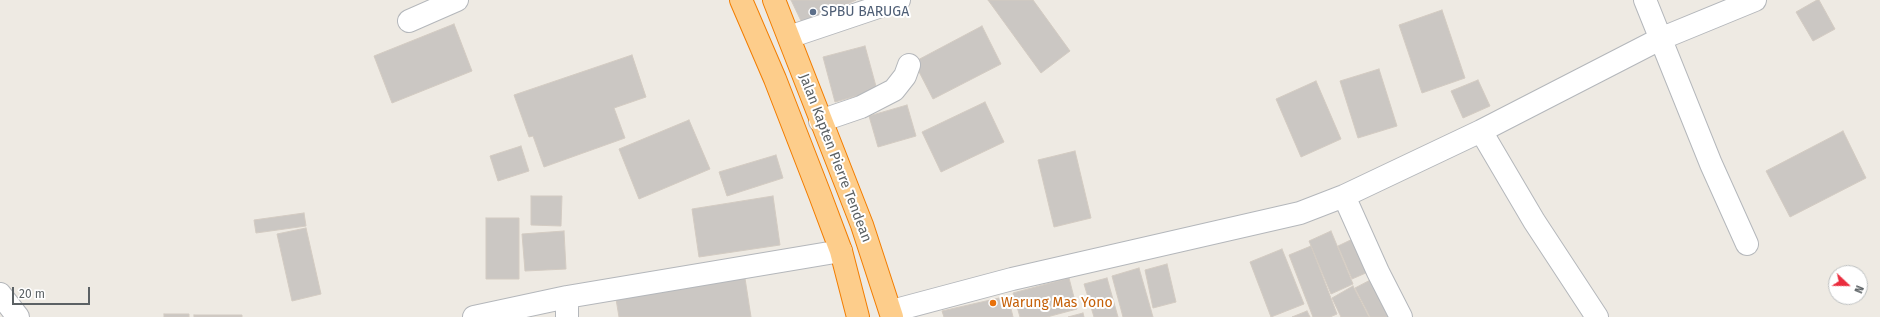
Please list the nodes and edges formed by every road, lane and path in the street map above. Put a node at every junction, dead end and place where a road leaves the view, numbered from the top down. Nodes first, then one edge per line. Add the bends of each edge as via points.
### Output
1 (457, 0) edge
2 (741, 0) edge
3 (774, 0) edge
4 (899, 0) edge
5 (1645, 0) edge
6 (1754, 0) edge
7 (409, 22) dead end
8 (789, 37) junction
9 (1660, 39) junction
10 (910, 65) dead end
11 (820, 121) junction
12 (1481, 131) junction
13 (1344, 196) junction
14 (1747, 244) dead end
15 (841, 251) junction
16 (0, 294) edge
17 (567, 307) edge
18 (892, 314) edge
19 (18, 317) edge
20 (474, 317) edge
21 (858, 317) edge
22 (1401, 317) edge
23 (1597, 317) edge

1 - 7 street
2 - 15 highway, Jalan Kapten Pierre Tendean via 775,79
3 - 8 highway, Jalan Kapten Pierre Tendean
4 - 8 street
5 - 9 street
6 - 9 street
8 - 11 highway, Jalan Kapten Pierre Tendean
9 - 12 street
9 - 14 street
10 - 11 street via 894,90 861,108
11 - 18 highway, Jalan Kapten Pierre Tendean via 859,217
12 - 13 street
12 - 23 street via 1534,222
13 - 18 street via 1300,213 1012,279
13 - 22 street
15 - 17 street
15 - 21 highway, Jalan Kapten Pierre Tendean
16 - 19 street
17 - 20 street

